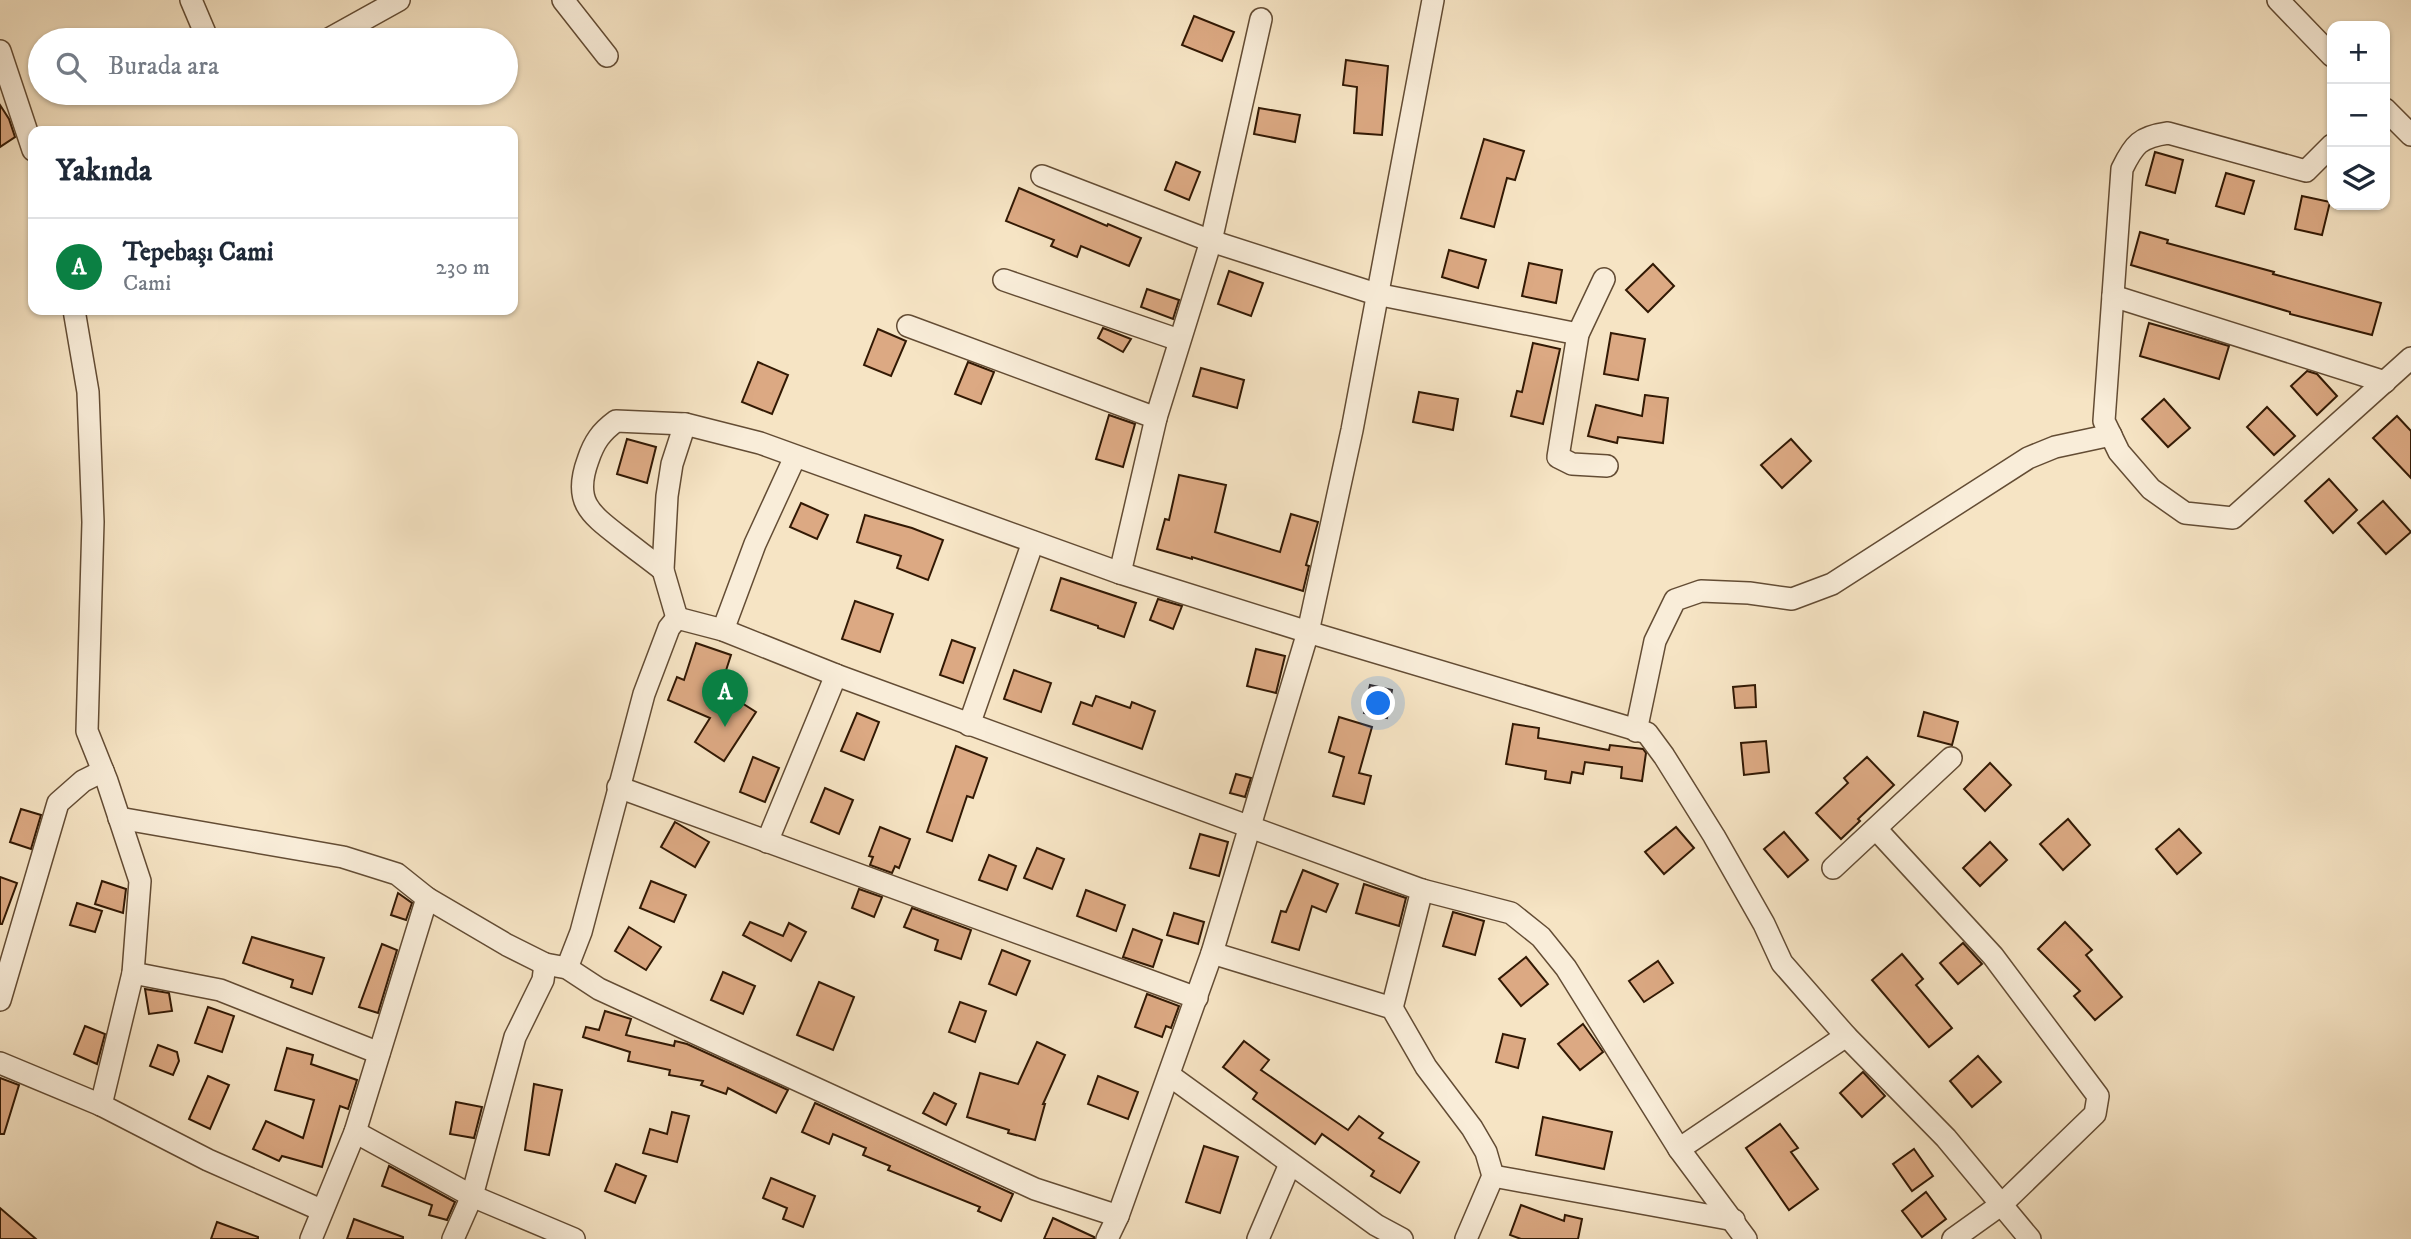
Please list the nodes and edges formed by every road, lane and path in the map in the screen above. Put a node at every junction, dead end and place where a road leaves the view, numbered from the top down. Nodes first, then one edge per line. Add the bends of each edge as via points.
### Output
1 (191, 0) edge
2 (399, 0) edge
3 (563, 0) edge
4 (1433, 0) edge
5 (2278, 0) edge
6 (1261, 19) dead end
7 (203, 28) edge
8 (349, 28) edge
9 (0, 51) edge
10 (2327, 51) edge
11 (607, 56) dead end
12 (2390, 114) edge
13 (28, 135) edge
14 (2411, 135) edge
15 (2330, 147) edge
16 (1042, 176) dead end
17 (1211, 241) junction
18 (1604, 279) dead end
19 (1004, 280) dead end
20 (1376, 294) junction
21 (2113, 296) junction
22 (76, 315) edge
23 (908, 326) dead end
24 (1578, 334) junction
25 (1180, 340) junction
26 (2411, 358) edge
27 (2385, 382) junction
28 (1156, 418) junction
29 (685, 424) junction
30 (2111, 435) junction
31 (795, 457) junction
32 (1606, 466) dead end
33 (1033, 542) junction
34 (663, 570) junction
35 (1120, 573) junction
36 (677, 618) junction
37 (723, 629) junction
38 (1308, 632) junction
39 (836, 675) junction
40 (969, 725) junction
41 (1636, 731) junction
42 (1951, 758) dead end
43 (103, 771) junction
44 (618, 787) junction
45 (119, 818) junction
46 (1251, 829) junction
47 (1877, 829) junction
48 (767, 842) junction
49 (1833, 868) dead end
50 (1422, 890) junction
51 (427, 898) junction
52 (1212, 953) junction
53 (545, 964) junction
54 (567, 968) junction
55 (133, 973) junction
56 (1197, 998) junction
57 (0, 1000) edge
58 (1392, 1008) junction
59 (1846, 1036) junction
60 (379, 1054) junction
61 (0, 1063) edge
62 (1169, 1075) junction
63 (101, 1105) junction
64 (355, 1132) junction
65 (1679, 1149) junction
66 (1290, 1164) junction
67 (1493, 1176) junction
68 (472, 1196) junction
69 (2002, 1204) junction
70 (321, 1210) junction
71 (1118, 1216) junction
72 (1734, 1220) junction
73 (1371, 1232) edge
74 (311, 1239) edge
75 (453, 1239) edge
76 (574, 1239) edge
77 (1107, 1239) edge
78 (1258, 1239) edge
79 (1402, 1239) edge
80 (1466, 1239) edge
81 (1746, 1239) edge
82 (1953, 1239) edge
83 (2030, 1239) edge

1 - 7 street
2 - 8 street
3 - 11 street
4 - 20 street
5 - 10 street
6 - 17 street
9 - 13 street
12 - 14 street
15 - 21 street via 2306,171 2168,133 2151,135 2133,147 2122,169
16 - 17 street
17 - 20 street
17 - 25 street
18 - 24 street
19 - 25 street
20 - 24 street
20 - 38 street
21 - 27 street
21 - 30 street via 2104,421
22 - 43 street via 88,392 93,522 87,731
23 - 28 street
24 - 32 street via 1558,457 1572,464
25 - 28 street
26 - 27 street
27 - 30 street via 2233,518 2185,513 2151,489 2119,452
28 - 35 street
29 - 31 street
29 - 34 street via 667,496
29 - 34 street via 616,421 594,443 583,474 585,500 593,516
30 - 41 street via 2028,458 1832,584 1792,599 1702,591 1675,600 1654,641
31 - 33 street
31 - 37 street
33 - 35 street
33 - 40 street
34 - 36 street
35 - 38 street
36 - 37 street
36 - 44 street via 644,694
37 - 39 street
38 - 41 street
38 - 46 street
39 - 40 street
39 - 48 street
40 - 46 street
41 - 59 street via 1647,733 1664,756 1765,924 1782,963
42 - 47 street
43 - 45 street
43 - 57 street via 58,803
44 - 48 street
44 - 54 street via 581,932
45 - 51 street via 343,857 397,874
45 - 55 street via 140,881
46 - 50 street
46 - 52 street
47 - 49 street
47 - 69 street via 1993,956 2098,1096 2095,1114
48 - 56 street
50 - 58 street
50 - 65 street via 1511,913 1541,937 1566,968
51 - 53 street
51 - 60 street
52 - 56 street
52 - 58 street
53 - 54 street
53 - 68 street via 543,980 515,1037
54 - 71 street via 599,989 1035,1189
55 - 60 street via 220,989
55 - 63 street
56 - 62 street
58 - 67 street via 1426,1067 1472,1128
59 - 65 street
59 - 69 street via 1946,1138
60 - 64 street
61 - 63 street
62 - 66 street
62 - 71 street
63 - 70 street via 208,1160
64 - 68 street
64 - 70 street
65 - 72 street
66 - 73 street
66 - 78 street
67 - 72 street
67 - 80 street
68 - 75 street
68 - 76 street
69 - 82 street
69 - 83 street
70 - 74 street
71 - 77 street
72 - 81 street
73 - 79 street

